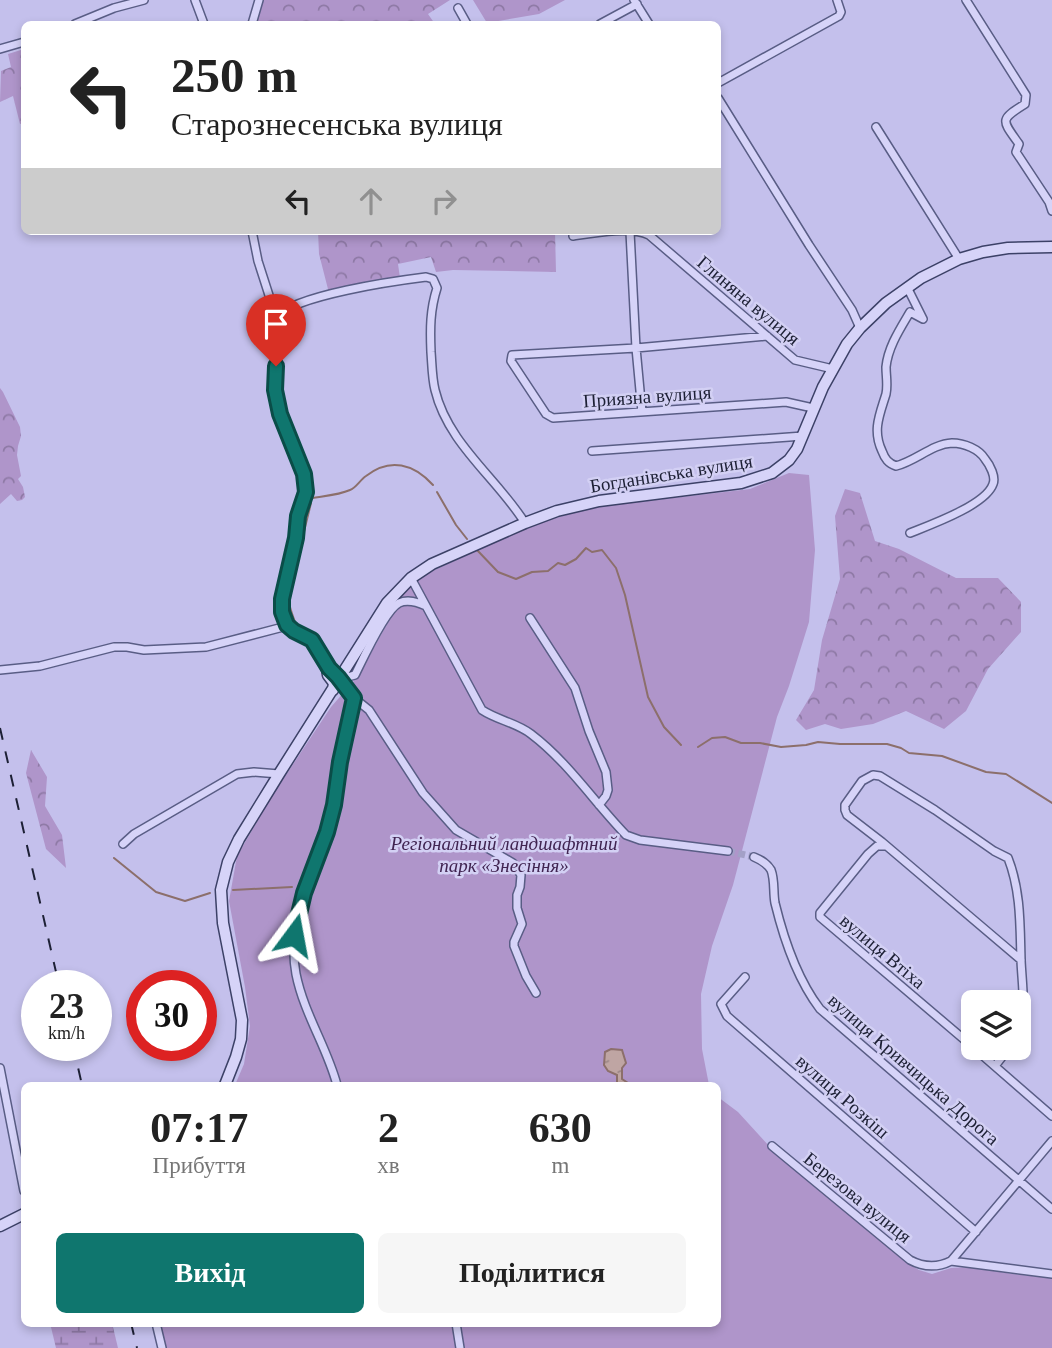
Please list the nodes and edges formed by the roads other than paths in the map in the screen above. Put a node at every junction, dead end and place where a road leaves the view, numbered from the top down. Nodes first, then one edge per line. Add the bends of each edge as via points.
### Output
1 (108, 0) edge
2 (144, 0) edge
3 (195, 0) edge
4 (259, 0) edge
5 (837, 0) edge
6 (967, 0) edge
7 (636, 2) edge
8 (114, 8) junction
9 (458, 8) dead end
10 (82, 21) edge
11 (203, 21) edge
12 (254, 21) edge
13 (465, 21) edge
14 (605, 21) edge
15 (647, 21) edge
16 (21, 43) edge
17 (0, 49) edge
18 (721, 81) edge
19 (721, 103) edge
20 (876, 127) dead end
21 (1052, 211) edge
22 (252, 235) edge
23 (587, 235) edge
24 (630, 235) edge
25 (649, 235) edge
26 (573, 236) dead end
27 (1052, 247) edge
28 (958, 259) junction
29 (907, 287) junction
30 (276, 317) junction
31 (860, 328) junction
32 (767, 336) junction
33 (636, 348) junction
34 (832, 369) junction
35 (814, 408) junction
36 (642, 412) junction
37 (803, 436) junction
38 (592, 451) dead end
39 (526, 523) junction
40 (909, 533) dead end
41 (411, 578) junction
42 (427, 606) junction
43 (530, 618) dead end
44 (287, 625) junction
45 (326, 663) junction
46 (350, 663) junction
47 (0, 670) edge
48 (340, 679) junction
49 (332, 691) junction
50 (354, 698) junction
51 (279, 774) junction
52 (599, 805) junction
53 (123, 844) dead end
54 (886, 846) junction
55 (728, 851) tunnel mouth
56 (754, 857) tunnel mouth
57 (1021, 960) junction
58 (745, 976) dead end
59 (1022, 990) edge
60 (536, 993) dead end
61 (961, 1037) edge
62 (988, 1060) edge
63 (1000, 1060) edge
64 (995, 1066) junction
65 (0, 1068) edge
66 (226, 1082) edge
67 (336, 1082) edge
68 (1052, 1116) edge
69 (1052, 1141) edge
70 (772, 1146) dead end
71 (21, 1176) edge
72 (1019, 1182) junction
73 (1052, 1209) edge
74 (21, 1216) edge
75 (0, 1226) edge
76 (976, 1232) junction
77 (951, 1261) junction
78 (1052, 1274) edge
79 (157, 1327) edge
80 (457, 1327) edge
81 (162, 1348) edge
82 (460, 1348) edge

1 - 8 street
2 - 8 street
3 - 11 street
4 - 12 street
5 - 18 street via 839,16
6 - 21 street via 1026,95 1025,104 1007,115 1006,126 1019,144 1016,152
7 - 14 street
7 - 15 street
8 - 10 street
9 - 13 street
16 - 17 street
19 - 31 street
20 - 28 street
22 - 30 street
23 - 26 street, Глиняна вулиця
24 - 33 street
25 - 32 street, Глиняна вулиця
27 - 28 main road, Богданівська вулиця via 1008,248
28 - 29 main road, Богданівська вулиця
29 - 31 main road, Богданівська вулиця
29 - 40 street via 923,319 910,312 892,344 877,425 883,454 896,466 937,447 953,443 972,447 984,456 994,478 983,497
30 - 39 street via 319,297 377,284 433,279 437,288 430,328 439,403 472,458
30 - 44 street via 275,390 306,492 282,599
31 - 34 main road, Богданівська вулиця
32 - 33 street
32 - 34 street, Глиняна вулиця via 795,360
33 - 36 street
33 - 36 street, Приязна вулиця via 512,355 511,361 553,418
34 - 35 main road, Богданівська вулиця
35 - 36 street, Приязна вулиця via 786,402
35 - 37 main road, Богданівська вулиця
37 - 38 street
37 - 39 main road, Богданівська вулиця via 789,460 759,478 598,501
39 - 41 main road, Богданівська вулиця
41 - 42 street
41 - 46 main road, Богданівська вулиця via 387,603
42 - 48 street, Богданівська вулиця via 416,601 395,605 355,674
42 - 52 street via 482,710 528,731 548,747
43 - 52 street via 575,688 606,772 608,790
44 - 45 street via 312,640
44 - 47 street via 206,647 114,647 40,666
45 - 46 main road via 339,668
45 - 48 street
45 - 49 main road via 334,683
46 - 48 main road, Богданівська вулиця
48 - 49 main road, Богданівська вулиця
48 - 50 street
49 - 51 main road, Богданівська вулиця
50 - 60 street via 369,710 445,819 513,863 520,875 517,908 522,924 514,946
50 - 67 street via 334,805 294,935 296,974
51 - 53 street via 237,774
51 - 66 main road, Богданівська вулиця via 239,839 221,890 242,1020
52 - 55 street via 632,838
54 - 57 street
54 - 57 street via 845,810 862,781 873,775 1008,858 1016,882
54 - 61 street, вулиця Втіха via 877,846 868,854 820,917
56 - 72 street, вулиця Кривчицька Дорога via 771,870 774,900 788,947 820,1009
57 - 59 street
58 - 76 street, вулиця Розкіш via 721,1004 727,1016
62 - 64 street, вулиця Втіха
63 - 64 street
64 - 68 street, вулиця Втіха
65 - 71 street
69 - 72 street
70 - 77 street, Березова вулиця via 910,1260 926,1266
72 - 73 street, вулиця Кривчицька Дорога
72 - 76 street
74 - 75 main road
76 - 77 street
77 - 78 street, Березова вулиця
79 - 81 street
80 - 82 street

